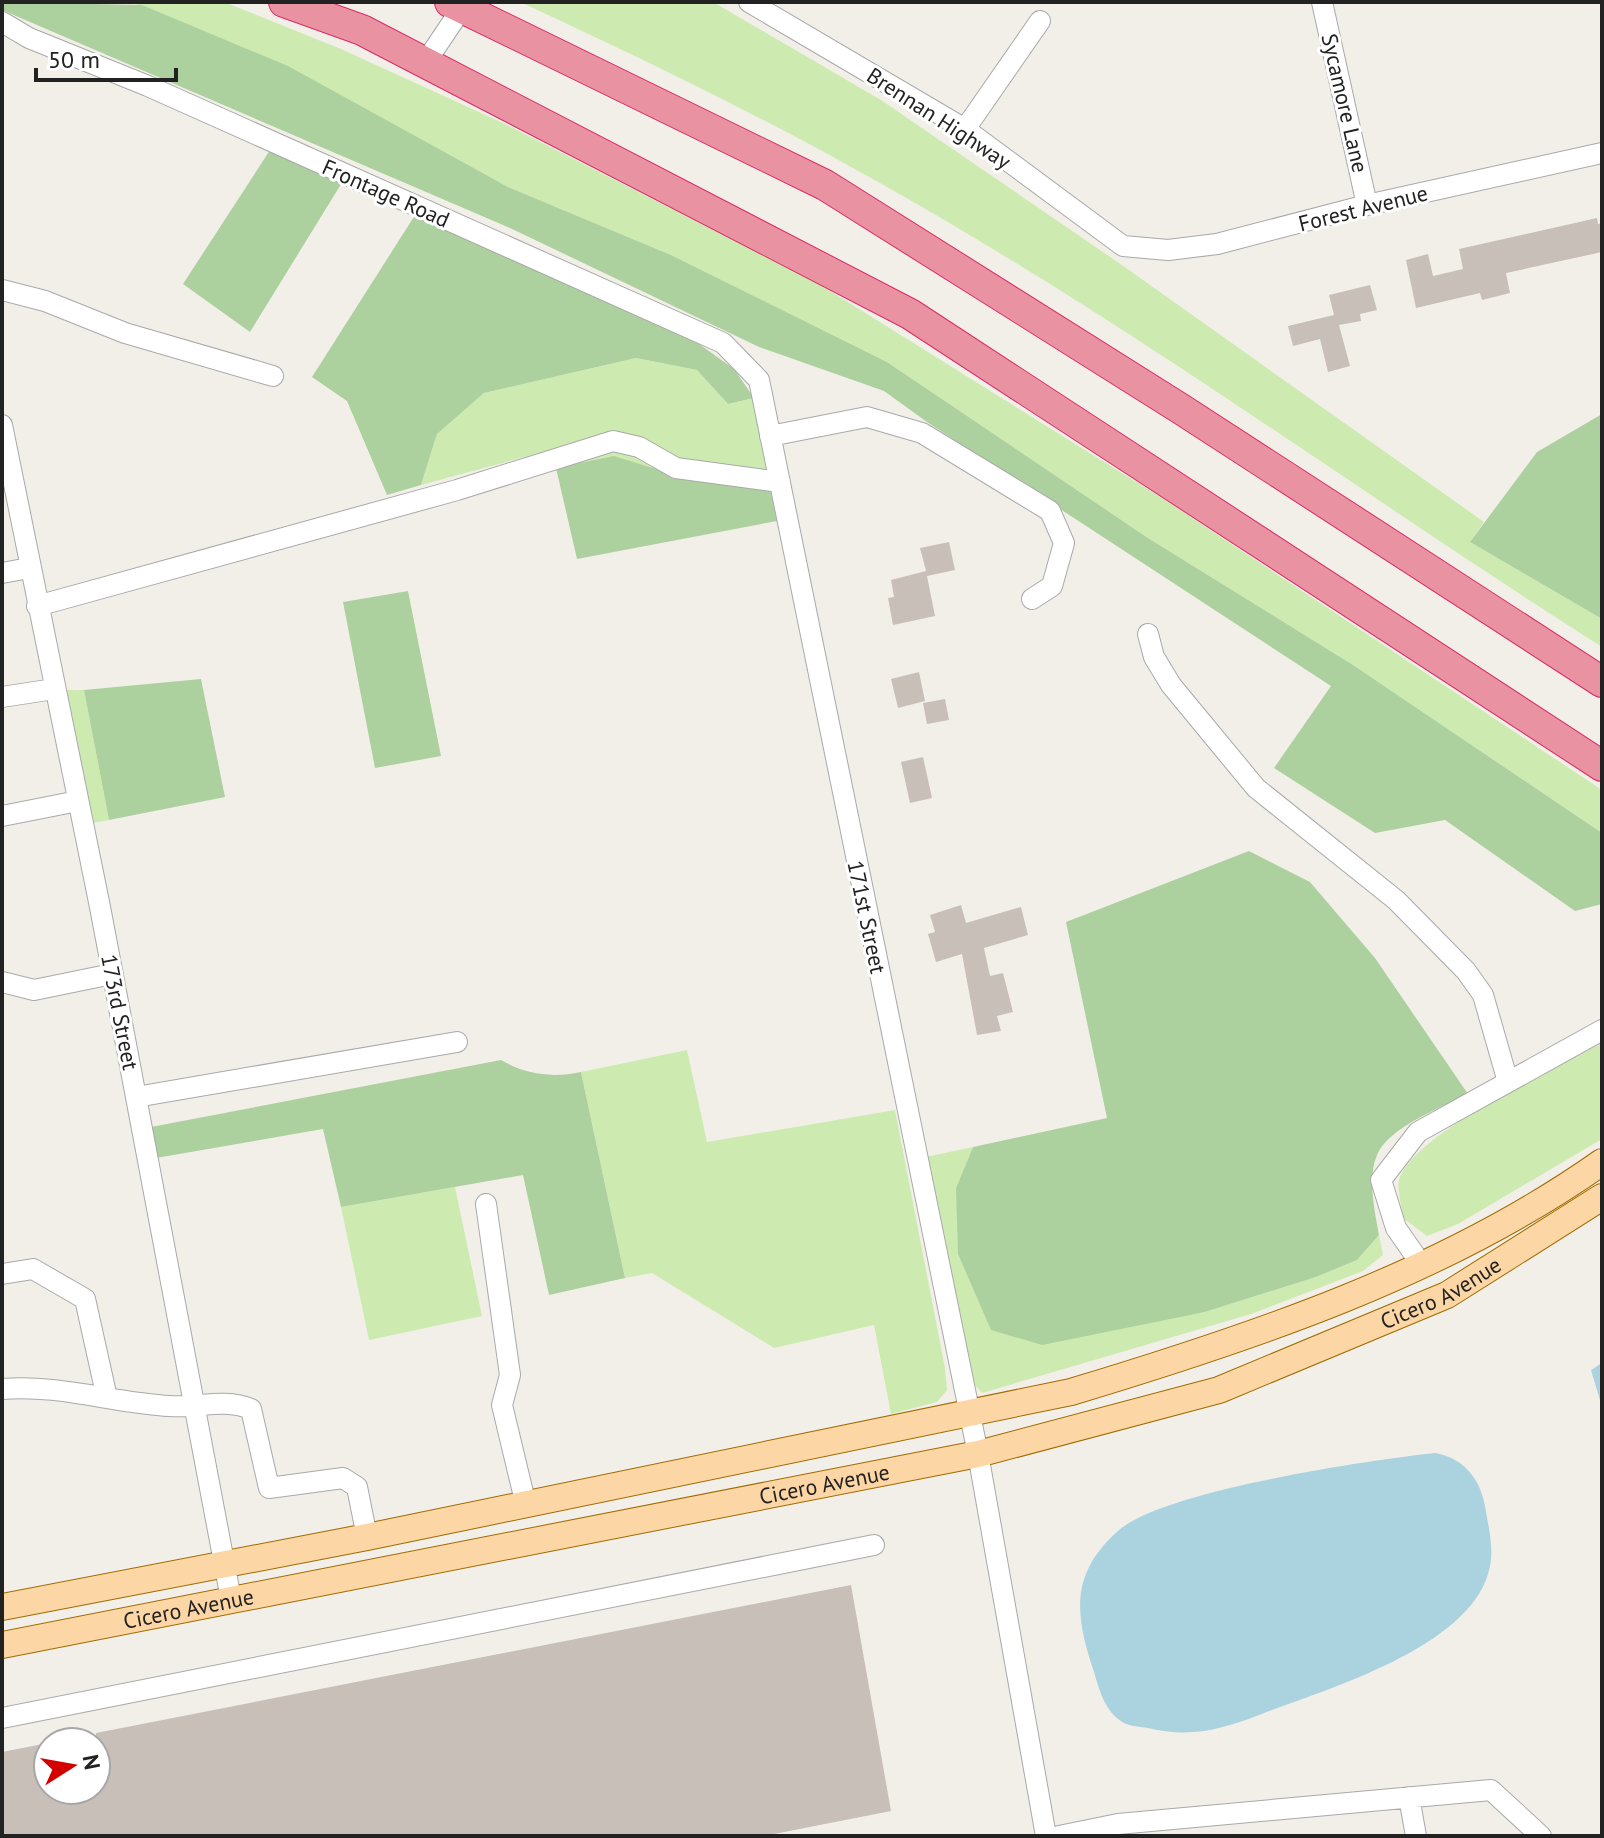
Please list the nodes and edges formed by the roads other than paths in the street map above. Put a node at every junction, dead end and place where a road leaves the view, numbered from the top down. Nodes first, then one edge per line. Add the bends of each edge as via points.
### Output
1 (284, 2) edge
2 (749, 2) edge
3 (1322, 2) edge
4 (456, 5) edge
5 (1040, 21) dead end
6 (2, 22) edge
7 (425, 63) junction
8 (965, 129) junction
9 (1602, 153) edge
10 (1367, 205) junction
11 (1123, 246) joint
12 (2, 290) edge
13 (273, 376) dead end
14 (759, 380) joint
15 (2, 425) edge
16 (770, 436) junction
17 (780, 482) junction
18 (29, 568) junction
19 (2, 573) edge
20 (1032, 599) dead end
21 (37, 606) junction
22 (1148, 634) dead end
23 (1602, 682) edge
24 (54, 689) junction
25 (2, 697) edge
26 (1602, 766) edge
27 (78, 801) junction
28 (2, 816) edge
29 (112, 974) junction
30 (2, 982) edge
31 (1602, 1030) edge
32 (457, 1042) dead end
33 (1508, 1082) junction
34 (136, 1097) junction
35 (1602, 1162) edge
36 (1602, 1197) edge
37 (486, 1204) dead end
38 (1421, 1264) junction
39 (2, 1274) edge
40 (2, 1389) edge
41 (107, 1398) junction
42 (193, 1404) junction
43 (970, 1415) junction
44 (978, 1454) junction
45 (526, 1505) junction
46 (367, 1537) junction
47 (874, 1545) dead end
48 (224, 1564) junction
49 (231, 1599) junction
50 (2, 1607) edge
51 (2, 1645) edge
52 (2, 1718) edge
53 (1409, 1797) junction
54 (1119, 1830) edge
55 (1046, 1836) edge
56 (1059, 1836) edge
57 (1416, 1836) edge
58 (1541, 1836) edge

1 - 7 highway via 362,30
2 - 8 street, Brennan Highway
3 - 10 street, Sycamore Lane
4 - 7 street
4 - 23 highway via 825,185
5 - 8 street
6 - 14 street, Frontage Road via 723,343
7 - 26 highway via 910,314
8 - 11 street, Brennan Highway
9 - 10 street, Forest Avenue
10 - 11 street, Forest Avenue via 1217,244 1168,250
12 - 13 street
14 - 16 street, 171st Street
15 - 18 street, 173rd Street
16 - 17 street, 171st Street
16 - 20 street via 867,417 922,433 1050,511 1064,543 1052,586
17 - 21 street via 676,468 639,447 613,441 457,490
17 - 43 street, 171st Street
18 - 19 street
18 - 21 street, 173rd Street
21 - 24 street, 173rd Street
22 - 33 street via 1171,685 1256,788 1396,900 1466,971 1483,995
24 - 25 street
24 - 27 street, 173rd Street
27 - 28 street
27 - 29 street, 173rd Street
29 - 30 street via 34,990
29 - 34 street, 173rd Street
31 - 33 street
32 - 34 street
33 - 38 street via 1418,1132 1381,1180 1396,1228
34 - 42 street, 173rd Street
35 - 38 main road, Cicero Avenue via 1551,1197
36 - 44 main road, Cicero Avenue via 1447,1295 1219,1390
37 - 45 street via 510,1375 502,1405
38 - 43 main road, Cicero Avenue via 1172,1361
39 - 41 street via 33,1269 85,1299
40 - 41 street via 27,1387
41 - 42 street via 173,1407
42 - 46 street via 233,1402 251,1409 269,1488 343,1478 357,1487
42 - 48 street, 173rd Street
43 - 44 street, 171st Street
43 - 45 main road, Cicero Avenue
44 - 49 main road, Cicero Avenue
44 - 55 street, 171st Street
45 - 46 main road, Cicero Avenue
46 - 48 main road, Cicero Avenue
47 - 52 street
48 - 49 street, 173rd Street
48 - 50 main road, Cicero Avenue
49 - 51 main road, Cicero Avenue
53 - 54 street
53 - 57 street
53 - 58 street via 1491,1790
54 - 56 street

